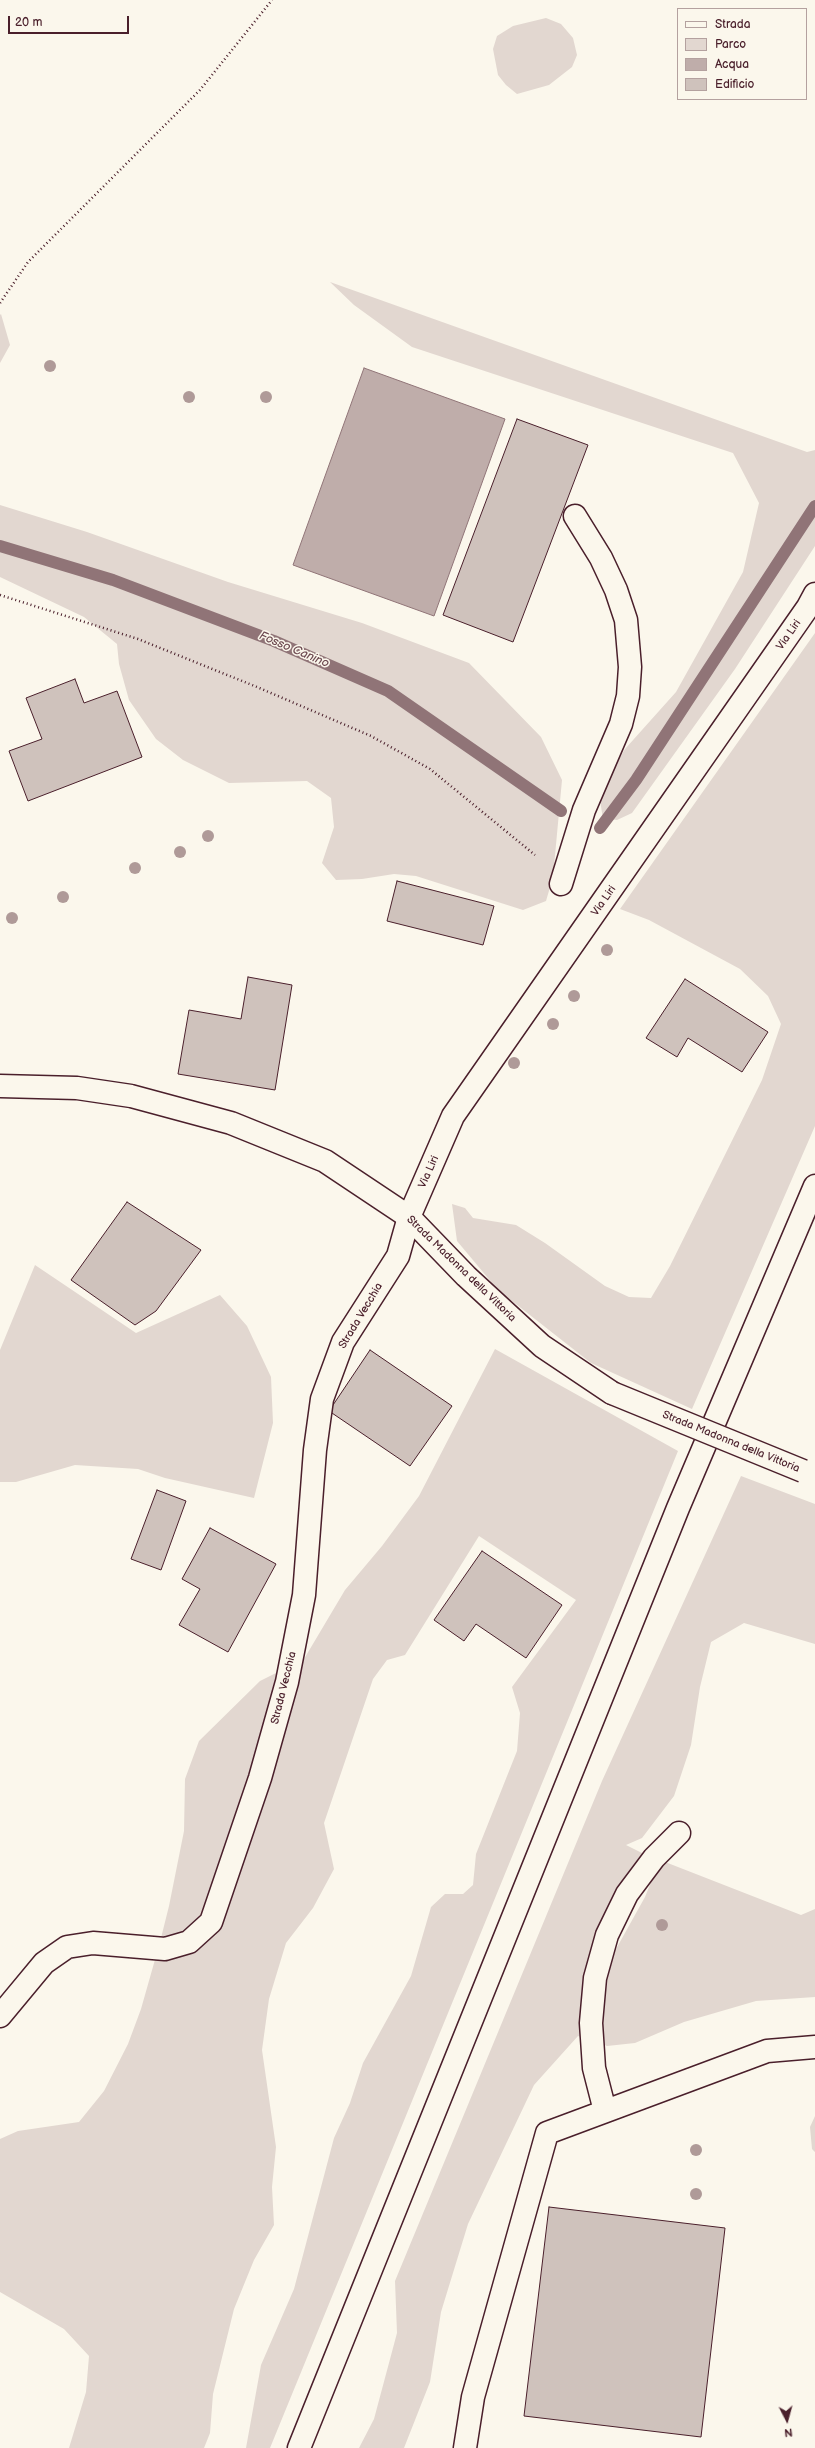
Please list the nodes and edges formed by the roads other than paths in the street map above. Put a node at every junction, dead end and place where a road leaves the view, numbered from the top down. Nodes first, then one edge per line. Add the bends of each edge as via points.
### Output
1 (575, 516) dead end
2 (815, 594) edge
3 (561, 884) road end
4 (0, 1086) edge
5 (815, 1186) edge
6 (409, 1217) junction
7 (809, 1474) edge
8 (679, 1833) dead end
9 (0, 2016) edge
10 (815, 2047) edge
11 (605, 2111) junction
12 (299, 2448) edge
13 (465, 2448) edge

1 - 3 main road via 601,558 616,590 626,620 630,667 628,696 621,724 584,810
2 - 6 main road, Via Liri via 453,1116
4 - 6 main road, Strada Madonna della Vittoria via 77,1088 131,1096 231,1123 325,1162
5 - 12 main road via 678,1508
6 - 7 main road, Strada Madonna della Vittoria, bridge via 466,1276 542,1346 612,1393
6 - 9 main road, Strada Vecchia via 398,1256 343,1342 322,1399 315,1450 304,1595 287,1682 260,1778 210,1922 189,1942 165,1949 93,1943 67,1947 44,1963
8 - 11 main road via 654,1858 627,1894 607,1935 595,1978 591,2023 594,2068
10 - 11 main road via 767,2051
11 - 13 main road via 547,2132 473,2397

